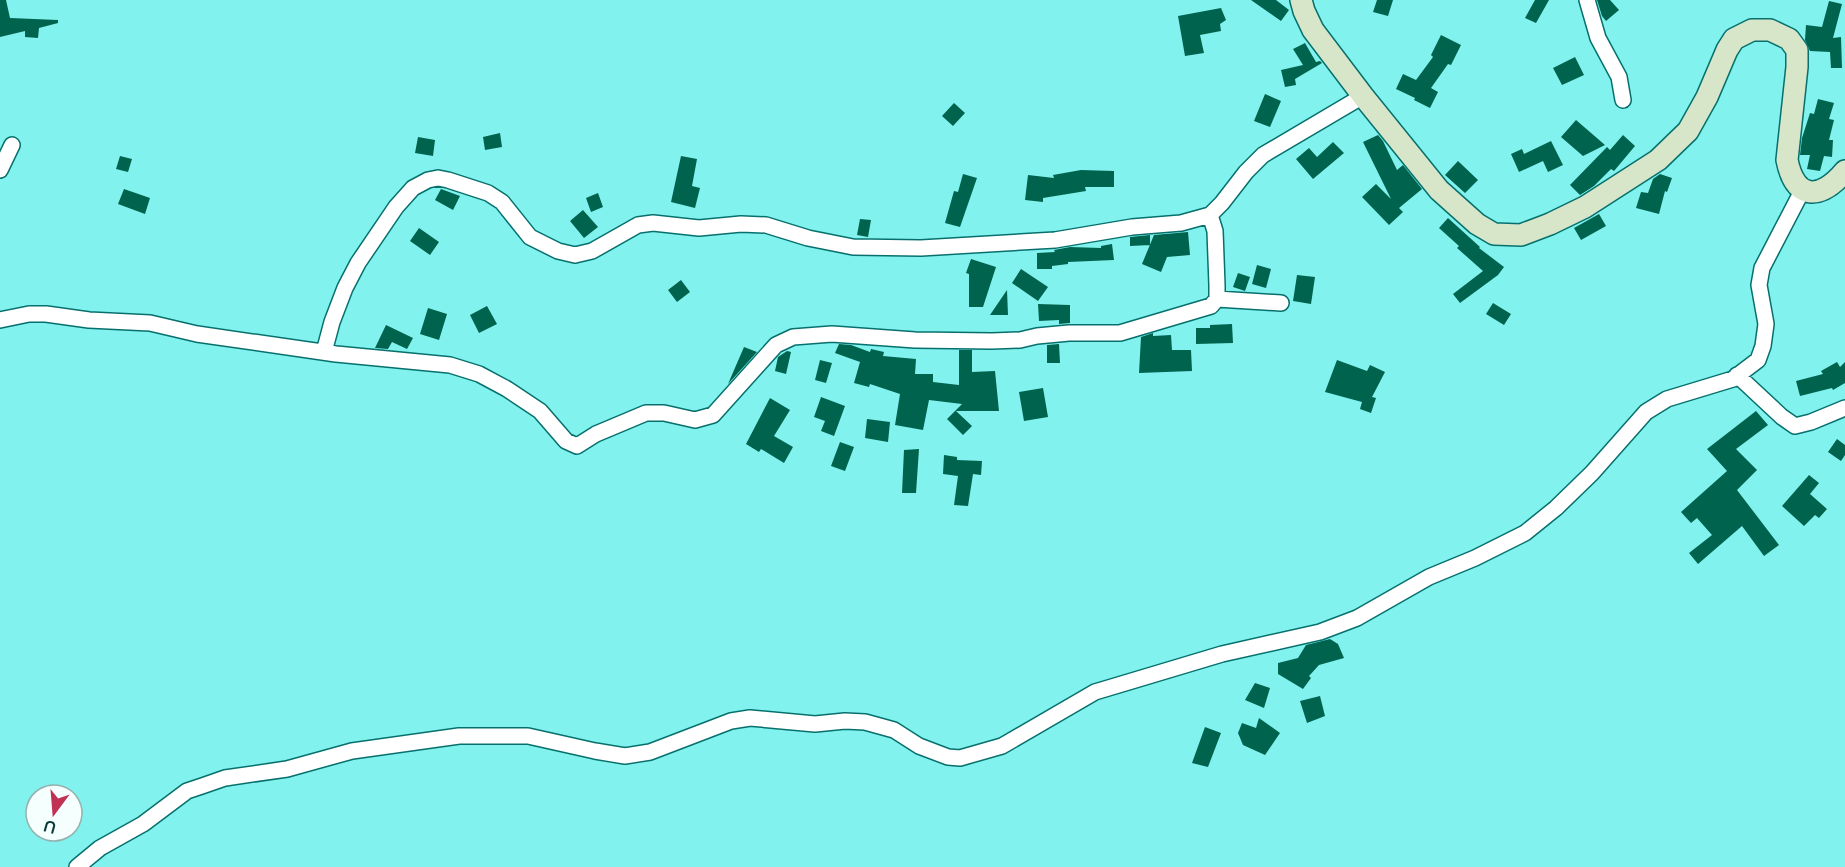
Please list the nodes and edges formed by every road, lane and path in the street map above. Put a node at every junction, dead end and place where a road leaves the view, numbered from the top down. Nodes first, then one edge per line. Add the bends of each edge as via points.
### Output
1 (1301, 0) edge
2 (1587, 0) edge
3 (1363, 96) junction
4 (1623, 100) dead end
5 (12, 145) dead end
6 (0, 170) edge
7 (1845, 171) edge
8 (1802, 191) junction
9 (1210, 215) junction
10 (1217, 299) junction
11 (1281, 303) dead end
12 (0, 320) edge
13 (324, 352) junction
14 (1737, 375) junction
15 (1845, 408) edge
16 (77, 867) edge

1 - 3 street via 1313,30
2 - 4 street via 1598,39 1619,77
3 - 8 street via 1439,190 1477,224 1494,234 1521,235 1586,207 1658,160 1688,131 1734,39 1752,30 1770,30 1789,39 1797,50 1787,160
3 - 9 street via 1263,155
5 - 6 street
7 - 8 street via 1828,188 1816,193
8 - 14 street via 1762,268 1759,285 1766,324 1763,346 1758,360
9 - 10 street via 1215,231
9 - 13 street via 1181,223 1132,226 1056,240 921,248 853,247 766,225 699,228 653,223 638,225 592,251 575,255 530,237 502,202 488,193 448,180 428,180 413,188 396,207 358,263 332,322
10 - 11 street
10 - 13 street via 1211,306 1120,333 1069,333 992,341 832,333 793,337 776,345 713,415 695,420 646,413 577,446 566,441 540,411 479,374 450,365
12 - 13 street via 46,314 150,323 197,334
14 - 15 street via 1795,426
14 - 16 street via 1667,399 1646,412 1592,473 1525,533 1429,577 1357,618 1320,632 1222,654 1095,692 1002,746 960,758 948,757 919,746 894,730 865,722 815,724 750,718 731,721 650,752 625,756 528,736 459,736 351,751 287,769 225,778 187,791

